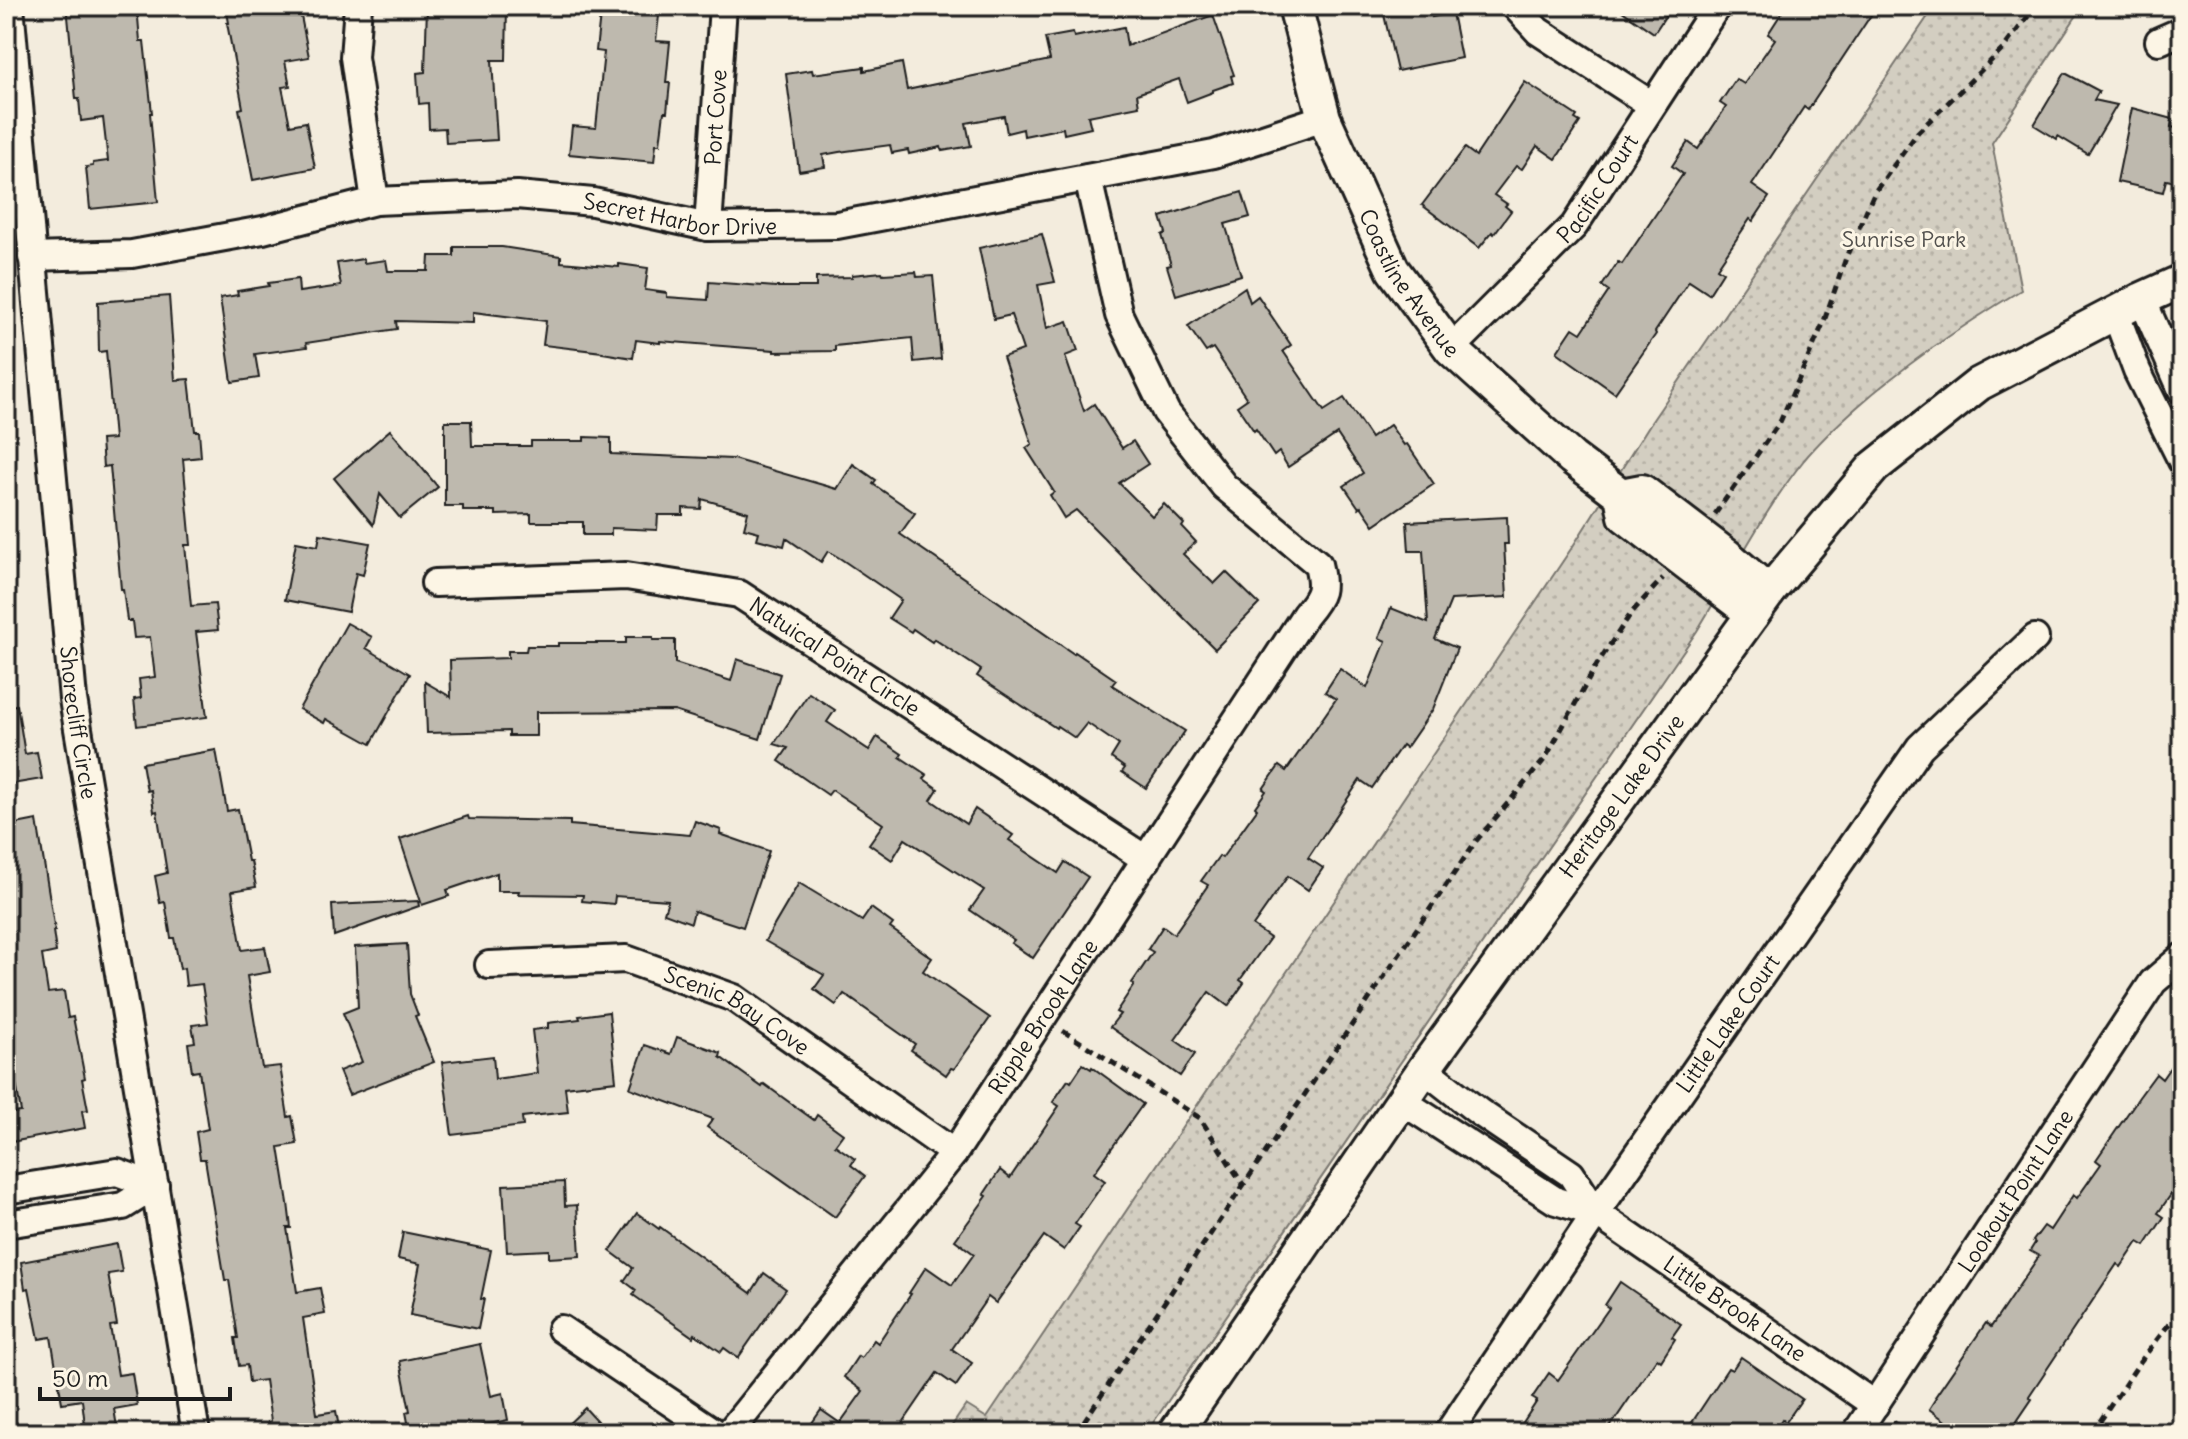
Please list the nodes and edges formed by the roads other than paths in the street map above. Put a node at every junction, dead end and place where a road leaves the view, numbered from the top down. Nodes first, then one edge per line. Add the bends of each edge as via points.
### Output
1 (10, 6) edge
2 (358, 6) edge
3 (723, 6) edge
4 (1295, 6) edge
5 (1515, 6) edge
6 (1717, 6) edge
7 (1652, 105) junction
8 (1324, 118) junction
9 (1088, 178) junction
10 (375, 201) junction
11 (708, 227) junction
12 (32, 257) junction
13 (2182, 281) edge
14 (2128, 306) junction
15 (1451, 349) junction
16 (2182, 390) edge
17 (2182, 461) edge
18 (435, 583) dead end
19 (1761, 603) junction
20 (2035, 638) dead end
21 (1147, 860) junction
22 (2182, 957) edge
23 (489, 965) dead end
24 (1424, 1069) junction
25 (1402, 1101) junction
26 (954, 1153) junction
27 (155, 1186) junction
28 (6, 1190) edge
29 (1596, 1213) junction
30 (6, 1224) edge
31 (561, 1329) dead end
32 (1875, 1405) junction
33 (196, 1433) edge
34 (716, 1433) edge
35 (729, 1433) edge
36 (1175, 1433) edge
37 (1448, 1433) edge
38 (1856, 1433) edge

1 - 12 street, Shorecliff Circle
2 - 10 street via 354,57
3 - 11 street, Port Cove
4 - 8 street, Coastline Avenue
5 - 7 street via 1538,31
6 - 7 street, Pacific Court
7 - 15 street, Pacific Court via 1574,226
8 - 9 street, Secret Harbor Drive via 1214,154
8 - 15 street, Coastline Avenue via 1393,270
9 - 11 street, Secret Harbor Drive via 837,225
9 - 21 street, Ripple Brook Lane via 1119,315 1166,412 1224,486 1318,564 1322,580 1319,599
10 - 11 street, Secret Harbor Drive via 517,195 593,202
10 - 12 street, Secret Harbor Drive via 263,230 132,254
12 - 27 street, Shorecliff Circle via 73,699
13 - 14 street, Heritage Lake Drive
14 - 16 street
14 - 17 street via 2137,371
14 - 19 street, Heritage Lake Drive via 1979,384 1874,467
15 - 19 street, Coastline Avenue via 1621,495 1642,491 1689,546
18 - 21 street, Natuical Point Circle via 626,576 739,594
19 - 24 street, Heritage Lake Drive
20 - 29 street, Little Lake Court via 1920,747
21 - 26 street, Ripple Brook Lane
22 - 32 street, Lookout Point Lane via 2153,982
23 - 26 street, Scenic Bay Cove via 626,959 734,998
24 - 25 street, Heritage Lake Drive
24 - 29 street, Little Brook Lane via 1571,1174
25 - 29 street, Little Brook Lane via 1556,1201
25 - 36 street, Heritage Lake Drive
26 - 35 street, Ripple Brook Lane
27 - 28 street via 117,1172
27 - 30 street via 123,1206
27 - 33 street, Shorecliff Circle
29 - 32 street, Little Brook Lane
29 - 37 street, Little Lake Court
31 - 34 street
32 - 38 street, Lookout Point Lane

